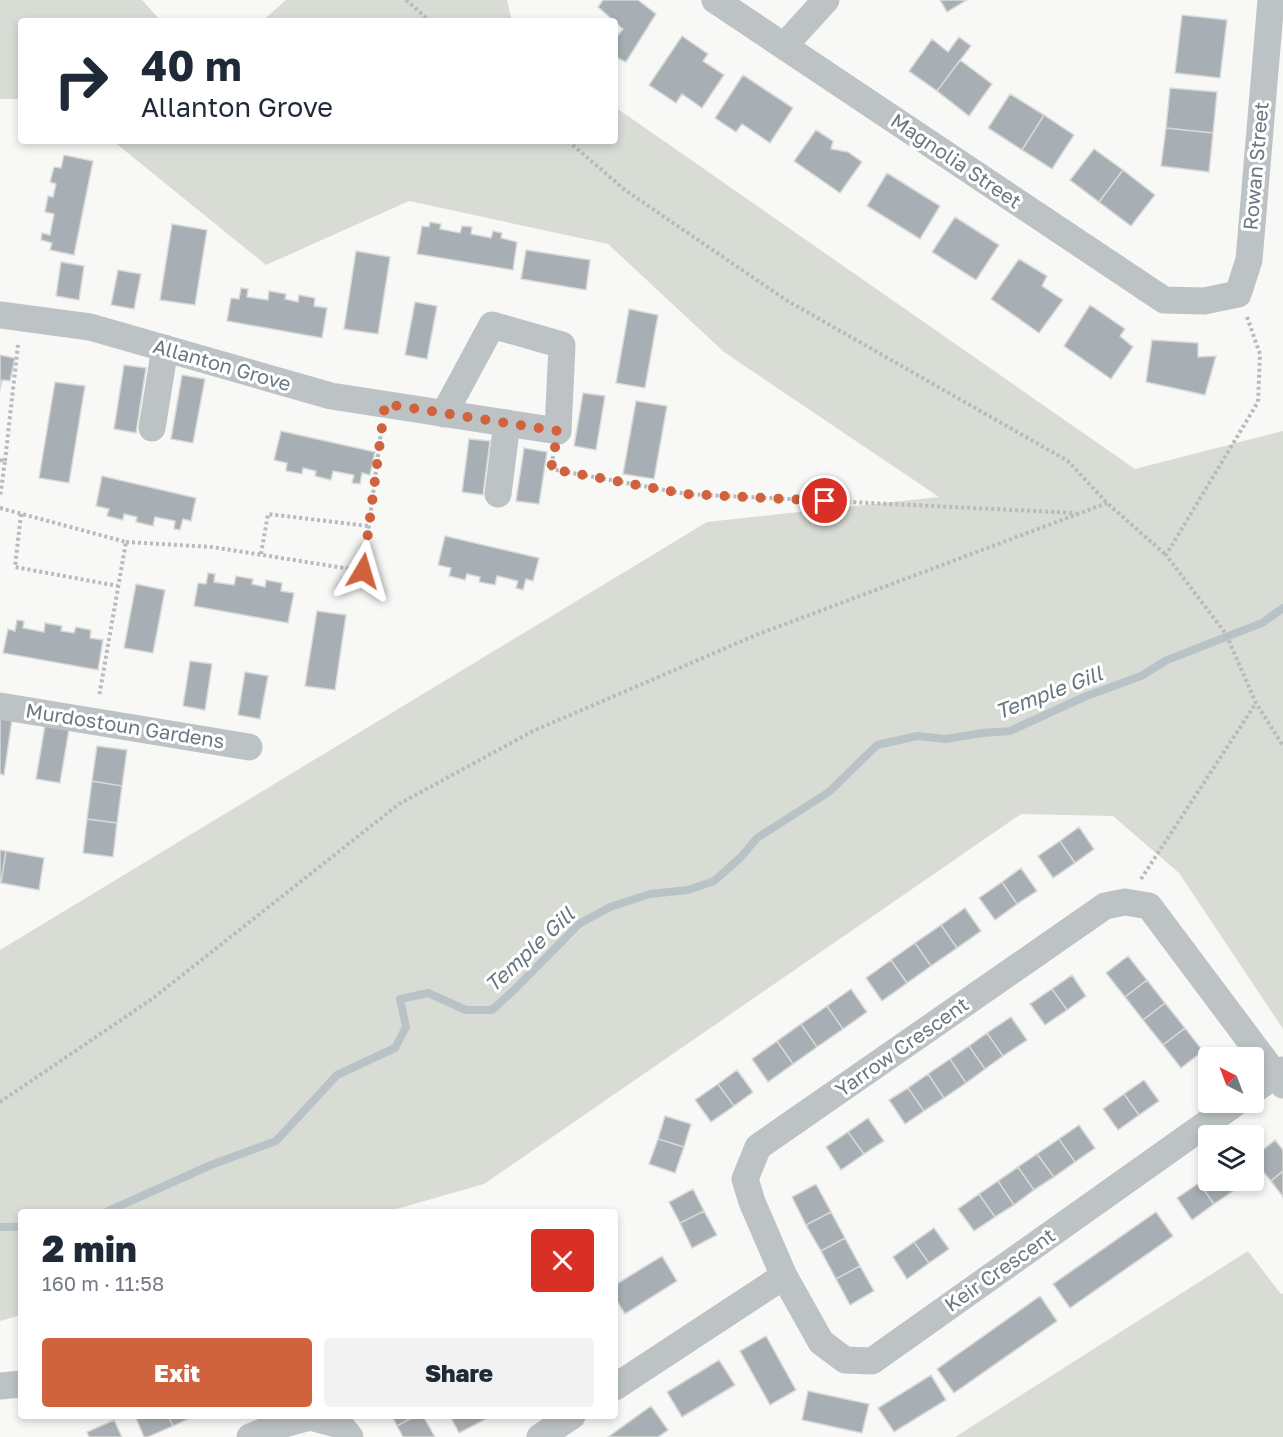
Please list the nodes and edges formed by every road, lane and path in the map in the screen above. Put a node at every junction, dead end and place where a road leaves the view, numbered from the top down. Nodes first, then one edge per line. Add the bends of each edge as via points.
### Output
1 (406, 0) edge
2 (715, 0) edge
3 (826, 0) edge
4 (1270, 0) edge
5 (427, 18) edge
6 (784, 46) junction
7 (571, 144) edge
8 (1238, 294) junction
9 (11, 316) edge
10 (165, 348) junction
11 (385, 404) junction
12 (444, 414) junction
13 (507, 423) junction
14 (152, 428) dead end
15 (558, 431) junction
16 (2, 460) edge
17 (498, 494) dead end
18 (0, 497) edge
19 (1107, 503) junction
20 (0, 508) edge
21 (1079, 513) junction
22 (21, 514) junction
23 (368, 526) junction
24 (126, 542) junction
25 (261, 555) junction
26 (1166, 555) junction
27 (118, 586) junction
28 (1256, 704) junction
29 (0, 706) edge
30 (94, 722) junction
31 (1283, 746) edge
32 (249, 747) dead end
33 (1125, 902) junction
34 (1281, 1077) edge
35 (1264, 1085) edge
36 (0, 1102) edge
37 (1221, 1113) edge
38 (783, 1276) junction
39 (18, 1384) edge
40 (0, 1386) edge
41 (618, 1386) edge
42 (303, 1419) edge
43 (318, 1419) edge
44 (567, 1419) edge
45 (250, 1437) edge
46 (350, 1437) edge
47 (540, 1437) edge

1 - 5 path
2 - 6 street, Magnolia Street
3 - 6 street
4 - 8 street, Rowan Street via 1249,260
6 - 8 street, Magnolia Street via 1164,300 1204,302
7 - 19 path via 625,190 786,300 1068,461
8 - 26 path via 1260,354 1258,402
9 - 10 street, Allanton Grove via 90,327
9 - 16 path
10 - 11 street, Allanton Grove via 331,396
10 - 14 street
11 - 12 street, Allanton Grove
11 - 23 path
12 - 13 street, Allanton Grove
12 - 15 street via 492,325 562,345
13 - 15 street, Allanton Grove
13 - 17 street
15 - 21 path via 551,469 686,494
16 - 18 path
19 - 21 path
19 - 26 path
20 - 22 path
21 - 36 path via 756,635 533,731 399,804 152,999
22 - 24 path
22 - 27 path via 15,567
23 - 25 path via 268,514
23 - 25 path via 363,571
24 - 25 path via 212,547
24 - 27 path
26 - 28 path via 1226,634
27 - 30 path
28 - 31 path
28 - 33 path
29 - 30 street, Murdostoun Gardens
30 - 32 street, Murdostoun Gardens
33 - 34 street via 1149,906
33 - 38 street, Yarrow Crescent via 1105,906 758,1147 745,1179
34 - 35 street
37 - 38 street, Keir Crescent via 872,1361 845,1360 821,1342
38 - 41 street
39 - 40 street
42 - 45 street
43 - 46 street via 340,1425
44 - 47 street

